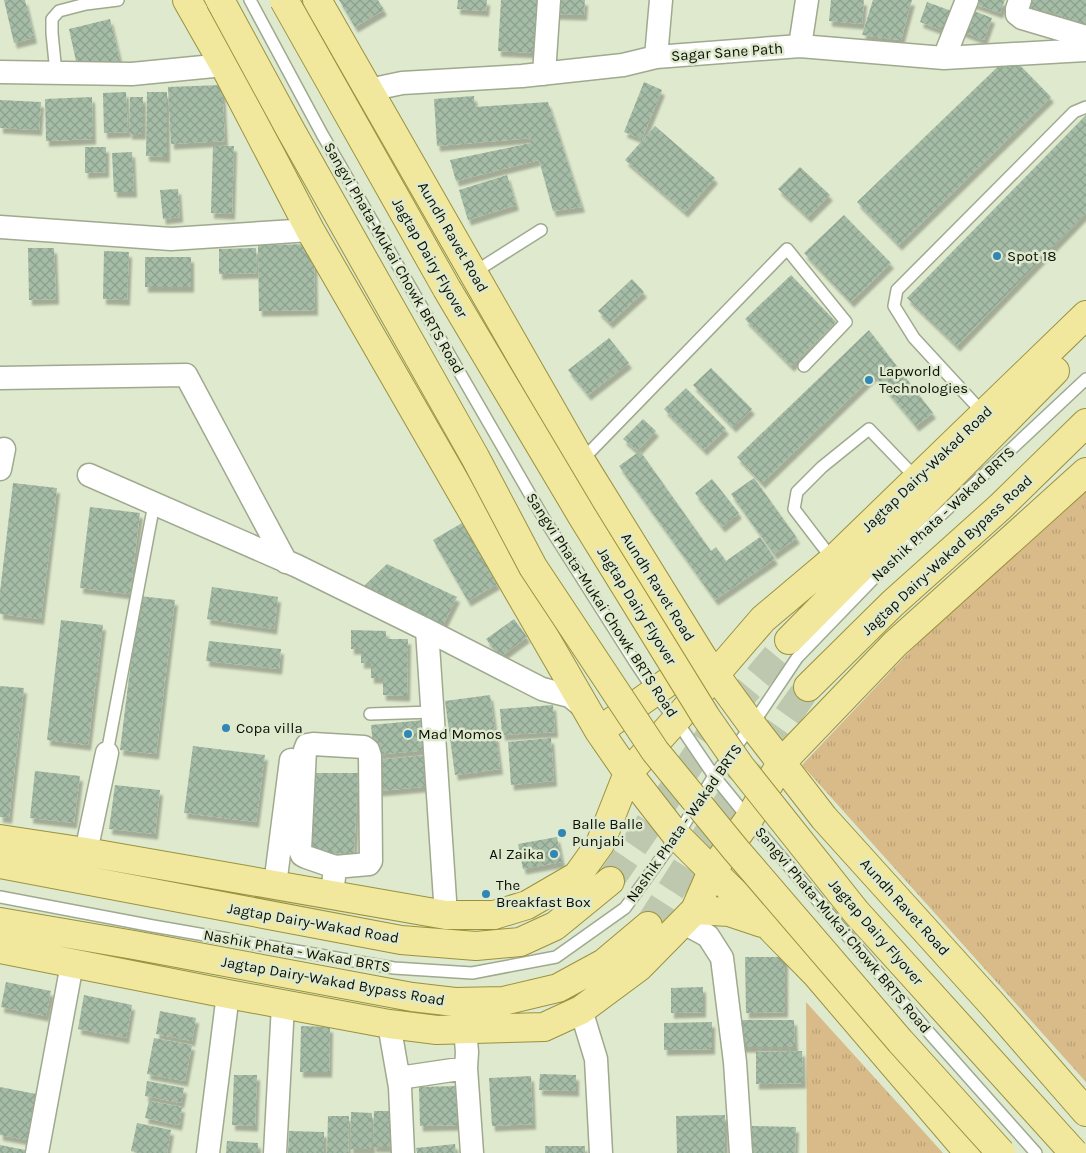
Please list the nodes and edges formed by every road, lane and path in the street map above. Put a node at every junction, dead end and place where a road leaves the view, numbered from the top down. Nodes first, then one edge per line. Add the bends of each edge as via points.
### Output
1 (118, 0) edge
2 (187, 0) edge
3 (220, 0) edge
4 (250, 0) edge
5 (284, 0) edge
6 (318, 0) edge
7 (550, 0) edge
8 (661, 0) edge
9 (806, 0) edge
10 (967, 0) edge
11 (1020, 0) edge
12 (1086, 38) edge
13 (800, 46) junction
14 (1086, 50) edge
15 (656, 57) junction
16 (944, 58) junction
17 (224, 65) junction
18 (0, 72) edge
19 (56, 73) junction
20 (544, 74) junction
21 (369, 90) junction
22 (1086, 107) edge
23 (0, 227) edge
24 (310, 230) junction
25 (541, 230) dead end
26 (473, 273) junction
27 (1086, 314) edge
28 (1086, 340) edge
29 (804, 366) dead end
30 (0, 378) edge
31 (1086, 379) edge
32 (984, 414) junction
33 (1086, 423) edge
34 (581, 461) junction
35 (1086, 472) edge
36 (89, 475) dead end
37 (917, 479) junction
38 (154, 504) junction
39 (833, 560) junction
40 (286, 562) junction
41 (427, 630) junction
42 (789, 640) tunnel mouth
43 (709, 666) junction
44 (808, 687) tunnel mouth
45 (655, 692) junction
46 (432, 712) junction
47 (370, 714) dead end
48 (676, 720) junction
49 (593, 721) junction
50 (752, 725) junction
51 (294, 740) dead end
52 (107, 753) joint
53 (781, 763) junction
54 (628, 773) junction
55 (714, 776) junction
56 (750, 819) junction
57 (677, 836) junction
58 (0, 839) edge
59 (86, 852) junction
60 (0, 864) edge
61 (335, 867) junction
62 (712, 871) junction
63 (610, 881) tunnel mouth
64 (275, 885) junction
65 (0, 896) edge
66 (332, 896) junction
67 (446, 915) junction
68 (688, 916) junction
69 (0, 922) edge
70 (768, 925) junction
71 (648, 926) tunnel mouth
72 (0, 949) edge
73 (72, 964) junction
74 (228, 994) junction
75 (283, 1005) junction
76 (581, 1010) junction
77 (389, 1024) junction
78 (465, 1029) junction
79 (466, 1068) junction
80 (399, 1078) junction
81 (1086, 1112) edge
82 (37, 1153) edge
83 (208, 1153) edge
84 (275, 1153) edge
85 (403, 1153) edge
86 (472, 1153) edge
87 (601, 1153) edge
88 (741, 1153) edge
89 (969, 1153) edge
90 (1001, 1153) edge
91 (1036, 1153) edge
92 (1074, 1153) edge

1 - 19 lane via 59,11 52,19
2 - 17 main road
3 - 90 main road, bridge via 533,567 655,751 894,1034
4 - 45 lane, Sangvi Phata-Mukai Chowk BRTS Road via 322,134 543,518
5 - 92 main road, Jagtap Dairy Flyover, bridge via 447,289 706,717 740,766 856,912
6 - 21 main road, Aundh Ravet Road
7 - 20 street
8 - 15 street
9 - 13 street
10 - 16 street
11 - 12 street via 1017,14 1022,18
13 - 15 street, Sagar Sane Path
13 - 16 street, Sagar Sane Path
14 - 16 street, Sagar Sane Path
15 - 20 street, Sagar Sane Path via 623,65
17 - 19 street via 132,74
17 - 24 main road
18 - 19 street
20 - 21 street, Sagar Sane Path via 402,83
21 - 26 main road, Aundh Ravet Road
22 - 32 lane via 1074,112 897,290 894,306 914,338
23 - 24 street via 171,239
24 - 49 main road
25 - 26 lane
26 - 34 main road, Aundh Ravet Road
27 - 32 main road, Jagtap Dairy-Wakad Road
28 - 42 main road, Jagtap Dairy-Wakad Road
29 - 34 lane via 846,322 786,249
30 - 40 street via 186,375
31 - 50 lane, Nashik Phata - Wakad BRTS via 879,573 798,658
32 - 37 main road, Jagtap Dairy-Wakad Road
33 - 44 main road, Jagtap Dairy-Wakad Bypass Road
34 - 43 main road, Aundh Ravet Road
35 - 53 main road via 895,644
36 - 38 street
37 - 39 main road, Jagtap Dairy-Wakad Road
37 - 39 lane via 869,430 822,467 797,492 794,509
38 - 40 street
38 - 52 lane
39 - 43 main road, Jagtap Dairy-Wakad Road
40 - 41 street
41 - 46 street
41 - 49 street via 542,689 570,696
43 - 45 main road
43 - 48 main road
43 - 50 main road, Aundh Ravet Road
45 - 48 lane, Sangvi Phata-Mukai Chowk BRTS Road
45 - 49 main road
46 - 47 lane
46 - 67 street
48 - 54 main road
48 - 55 lane, Sangvi Phata-Mukai Chowk BRTS Road
49 - 54 main road
50 - 53 main road, Aundh Ravet Road
50 - 55 lane, Nashik Phata - Wakad BRTS
51 - 64 street
52 - 59 street
53 - 56 main road
53 - 81 main road, Aundh Ravet Road via 824,818
54 - 57 main road
54 - 67 main road via 600,844 576,876 527,905 494,915
55 - 56 lane, Sangvi Phata-Mukai Chowk BRTS Road
55 - 57 lane, Nashik Phata - Wakad BRTS
56 - 62 main road
56 - 91 lane, Sangvi Phata-Mukai Chowk BRTS Road via 925,1028
57 - 62 main road
57 - 65 lane, Nashik Phata - Wakad BRTS via 625,908 556,957 472,973 394,968
58 - 59 main road
59 - 64 main road
60 - 63 main road, Jagtap Dairy-Wakad Road via 401,940 476,946 520,942 555,926
61 - 61 street via 369,864 371,861 370,756 364,747 307,745 300,850 306,857
61 - 66 street
62 - 68 main road
62 - 70 main road
64 - 66 main road
66 - 67 main road
68 - 70 main road via 729,912
68 - 76 main road via 639,967
68 - 88 street via 708,936 722,958 735,1062
69 - 71 main road, Jagtap Dairy-Wakad Bypass Road via 412,997 455,1002 502,1001 558,988 604,963
70 - 89 main road via 816,974
72 - 73 main road
73 - 74 main road
73 - 82 street
74 - 75 main road
74 - 83 street
75 - 77 main road
75 - 84 street
76 - 78 main road via 544,1027
76 - 87 street via 596,1059
77 - 78 main road via 437,1030
77 - 80 street
78 - 79 street
79 - 80 street
79 - 86 street
80 - 85 street

